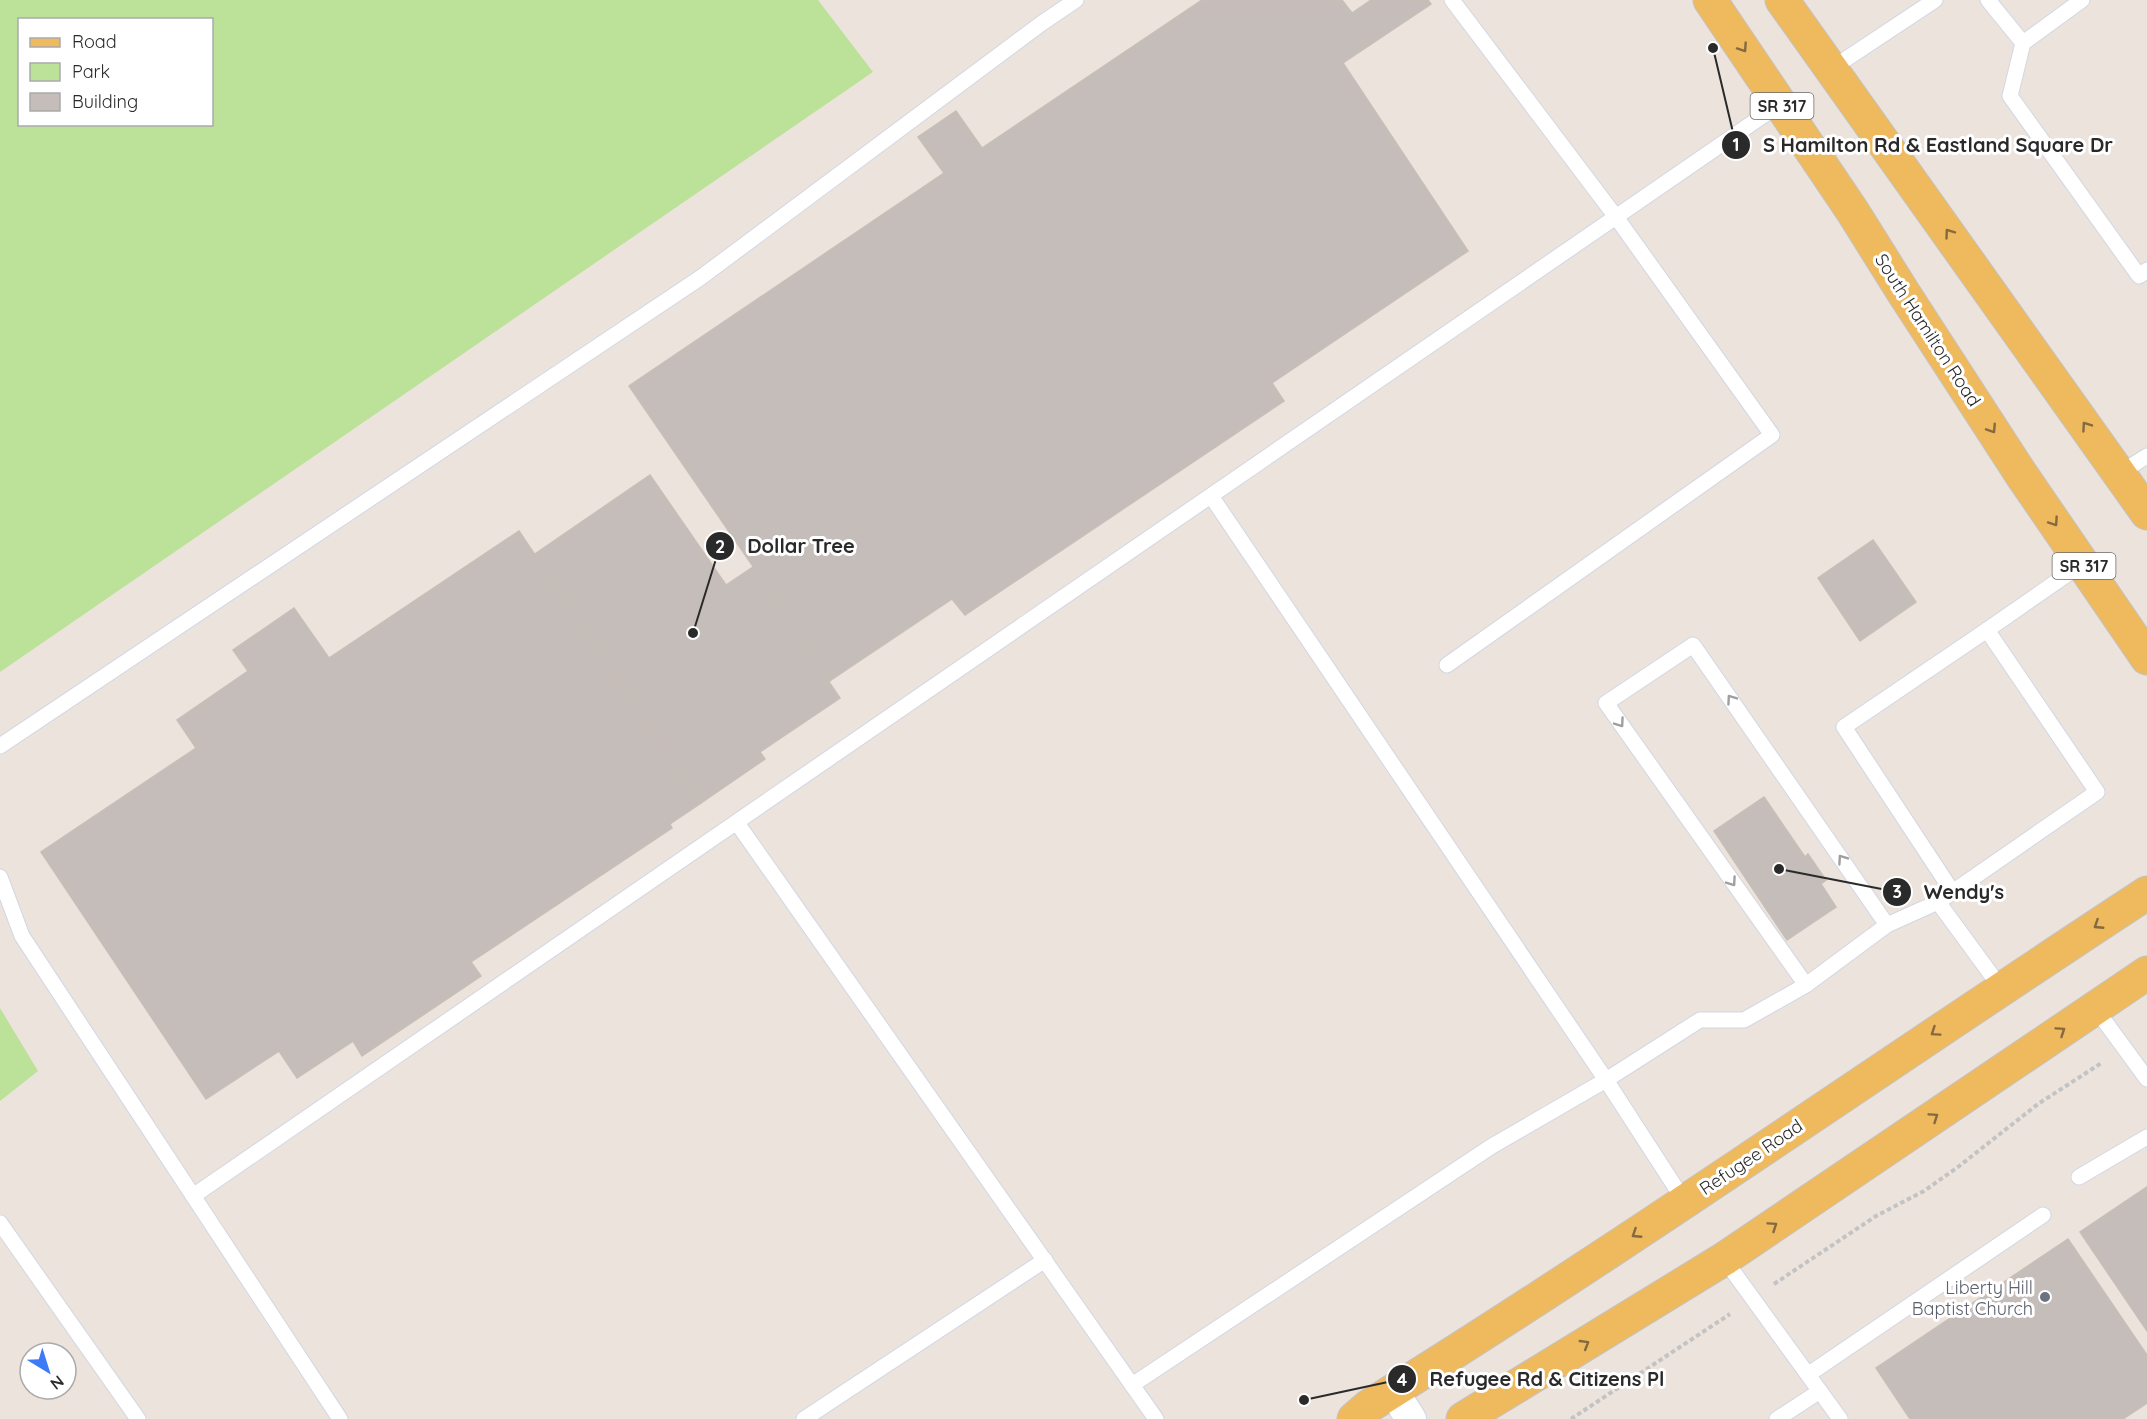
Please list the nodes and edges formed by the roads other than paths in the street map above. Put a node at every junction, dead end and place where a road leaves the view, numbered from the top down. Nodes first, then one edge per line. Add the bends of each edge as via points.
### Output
1 (1076, 0) edge
2 (1452, 0) edge
3 (1710, 0) edge
4 (1782, 0) edge
5 (1935, 0) edge
6 (1988, 0) edge
7 (2082, 0) edge
8 (2023, 43) junction
9 (1831, 69) junction
10 (1780, 104) junction
11 (1616, 217) junction
12 (2147, 270) edge
13 (2147, 456) edge
14 (2120, 473) junction
15 (1211, 496) junction
16 (2147, 513) edge
17 (2082, 564) junction
18 (1987, 630) junction
19 (2147, 658) edge
20 (1447, 665) dead end
21 (0, 746) edge
22 (737, 823) junction
23 (0, 877) edge
24 (1952, 891) junction
25 (2147, 892) edge
26 (1938, 902) junction
27 (1887, 925) junction
28 (2147, 973) edge
29 (1806, 985) junction
30 (2001, 988) junction
31 (2095, 1008) junction
32 (2147, 1079) edge
33 (1606, 1080) junction
34 (2147, 1137) edge
35 (2079, 1177) dead end
36 (193, 1196) junction
37 (1684, 1202) junction
38 (2043, 1215) dead end
39 (0, 1223) edge
40 (1724, 1259) junction
41 (1045, 1260) junction
42 (1809, 1374) junction
43 (1132, 1385) junction
44 (1393, 1391) junction
45 (1820, 1391) junction
46 (138, 1419) edge
47 (340, 1419) edge
48 (804, 1419) edge
49 (1156, 1419) edge
50 (1354, 1419) edge
51 (1411, 1419) edge
52 (1463, 1419) edge
53 (1777, 1419) edge
54 (1840, 1419) edge

1 - 21 lane via 700,278
2 - 11 lane
3 -> 10 main road, South Hamilton Road / SR 317
4 - 9 main road
5 - 9 lane
6 - 8 lane
7 - 8 lane
8 - 12 lane via 2010,96 2139,276
14 -> 9 main road
10 - 11 lane
10 -> 17 main road, South Hamilton Road / SR 317
11 - 15 lane
11 - 20 lane via 1772,435
13 - 14 lane
14 - 16 main road
15 - 22 lane
15 - 33 lane
17 - 18 lane
17 - 19 main road, South Hamilton Road / SR 317
18 - 24 lane via 1844,727
18 - 24 lane via 2097,792
22 - 36 lane
22 - 41 lane
23 - 36 lane via 22,936
24 - 26 lane
25 -> 30 main road, Refugee Road
26 - 27 lane
26 - 30 lane
27 - 29 lane
27 -> 29 lane via 1693,645 1606,703
28 - 31 main road
29 - 33 lane via 1744,1020 1700,1020
30 -> 37 main road, Refugee Road
31 - 32 lane
40 -> 31 main road
33 - 37 lane
33 - 43 lane via 1492,1146
34 - 35 lane
36 - 47 lane
37 -> 44 main road, Refugee Road
38 - 42 lane
39 - 46 lane
40 - 42 lane
52 -> 40 main road
41 - 43 lane
41 - 48 lane
42 - 45 lane
43 - 49 lane
44 - 50 main road, Refugee Road
44 - 51 street
45 - 53 lane
45 - 54 lane

